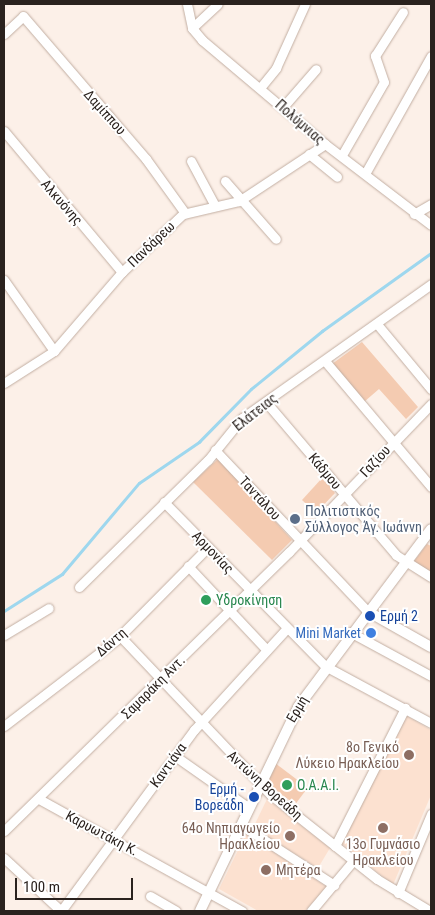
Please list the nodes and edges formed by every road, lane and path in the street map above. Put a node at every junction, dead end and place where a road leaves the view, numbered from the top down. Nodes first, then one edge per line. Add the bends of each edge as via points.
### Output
1 (187, 4) edge
2 (218, 4) edge
3 (305, 4) edge
4 (403, 12) dead end
5 (192, 28) junction
6 (4, 34) edge
7 (431, 56) edge
8 (316, 70) dead end
9 (260, 88) junction
10 (284, 107) junction
11 (4, 131) edge
12 (325, 144) junction
13 (309, 154) junction
14 (342, 155) junction
15 (191, 161) dead end
16 (366, 172) junction
17 (337, 177) dead end
18 (225, 181) dead end
19 (239, 201) junction
20 (431, 204) edge
21 (215, 206) junction
22 (185, 213) junction
23 (414, 214) junction
24 (431, 225) edge
25 (276, 239) dead end
26 (122, 272) junction
27 (4, 280) edge
28 (431, 284) edge
29 (377, 324) junction
30 (54, 351) junction
31 (325, 361) junction
32 (4, 378) edge
33 (17, 378) junction
34 (4, 383) edge
35 (431, 389) edge
36 (266, 402) junction
37 (431, 404) edge
38 (394, 442) junction
39 (215, 450) junction
40 (431, 487) edge
41 (344, 494) junction
42 (164, 502) junction
43 (431, 529) edge
44 (299, 540) junction
45 (427, 543) edge
46 (208, 547) junction
47 (405, 562) junction
48 (188, 566) junction
49 (431, 577) edge
50 (79, 587) dead end
51 (251, 590) junction
52 (49, 608) dead end
53 (230, 610) junction
54 (367, 611) junction
55 (288, 628) junction
56 (350, 632) junction
57 (4, 635) edge
58 (120, 636) junction
59 (431, 647) edge
60 (267, 650) junction
61 (325, 666) junction
62 (431, 676) edge
63 (161, 679) junction
64 (405, 708) junction
65 (201, 723) junction
66 (431, 723) edge
67 (4, 726) edge
68 (175, 756) junction
69 (259, 784) junction
70 (39, 799) junction
71 (249, 808) junction
72 (431, 818) edge
73 (241, 825) junction
74 (4, 831) edge
75 (114, 839) junction
76 (335, 846) junction
77 (4, 858) edge
78 (353, 861) junction
79 (334, 884) junction
80 (210, 890) junction
81 (398, 893) junction
82 (150, 896) dead end
83 (61, 911) edge
84 (176, 911) edge
85 (200, 911) edge
86 (242, 911) edge
87 (311, 911) edge
88 (430, 911) edge

1 - 5 street
2 - 5 street
3 - 9 street via 276,68
4 - 14 street via 375,56 384,82
5 - 9 street, Πολύμνιας
6 - 22 street, Δαμίππου via 20,16 146,159
7 - 16 street
8 - 10 street
9 - 10 street, Πολύμνιας
10 - 12 street, Πολύμνιας
11 - 26 street, Αλκυόνης
12 - 13 street, Πανδάρεω
12 - 14 street, Πολύμνιας
13 - 17 street
13 - 19 street, Πανδάρεω
14 - 16 street, Πολύμνιας
15 - 21 street
16 - 23 street, Πολύμνιας
18 - 19 street
19 - 21 street, Πανδάρεω
19 - 25 street
20 - 23 street
21 - 22 street, Πανδάρεω
22 - 26 street, Πανδάρεω
23 - 24 street, Πολύμνιας
26 - 30 street, Πανδάρεω
27 - 30 street
28 - 29 street, Ελάτειας
29 - 31 street, Ελάτειας
29 - 35 street
30 - 33 street, Πανδάρεω
31 - 36 street, Ελάτειας
31 - 38 street
32 - 33 street
33 - 34 street, Πανδάρεω
36 - 39 street, Ελάτειας via 238,422
36 - 41 street, Κάδμου
37 - 38 street, Γαζίου
38 - 40 street
38 - 41 street, Γαζίου
39 - 42 street, Ελάτειας
39 - 44 street, Ταντάλου
41 - 44 street, Γαζίου
41 - 47 street, Κάδμου
42 - 46 street, Αρμονίας
42 - 50 street, Ελάτειας
43 - 45 street, Ερμή
44 - 51 street, Σαμαράκη Αντ.
44 - 54 street, Ταντάλου
45 - 47 street, Ερμή
46 - 48 street, Δάντη
46 - 51 street, Αρμονίας
47 - 49 street, Κάδμου
47 - 54 street, Ερμή
48 - 53 street
48 - 58 street, Δάντη
51 - 53 street, Σαμαράκη Αντ.
51 - 55 street, Αρμονίας
52 - 57 street
53 - 60 street
53 - 63 street, Σαμαράκη Αντ.
54 - 56 street, Ερμή
54 - 59 street
55 - 60 street, Καντιάνα
55 - 61 street, Αρμονίας
56 - 61 street, Ερμή
56 - 62 street
58 - 63 street, Αντώνη Βορεάδη
58 - 67 street, Δάντη
60 - 65 street, Καντιάνα
61 - 64 street, Αρμονίας
61 - 69 street, Ερμή via 276,746
63 - 65 street, Αντώνη Βορεάδη
63 - 70 street, Σαμαράκη Αντ.
64 - 66 street, Αρμονίας
64 - 76 street
65 - 68 street, Καντιάνα
65 - 69 street, Αντώνη Βορεάδη
68 - 71 street
68 - 75 street, Καντιάνα
69 - 71 street, Ερμή
69 - 76 street, Αντώνη Βορεάδη
70 - 74 street, Σαμαράκη Αντ.
70 - 75 street, Καρυωτάκη Κ.
71 - 73 street, Ερμή
72 - 81 street
73 - 79 street
73 - 80 street, Ερμή
75 - 80 street, Καρυωτάκη Κ.
75 - 83 street, Καντιάνα
76 - 78 street, Αντώνη Βορεάδη
77 - 83 street
78 - 79 street
78 - 81 street, Αντώνη Βορεάδη
79 - 87 street
80 - 85 street, Ερμή
80 - 86 street, Καρυωτάκη Κ.
81 - 88 street, Αντώνη Βορεάδη
82 - 84 street

